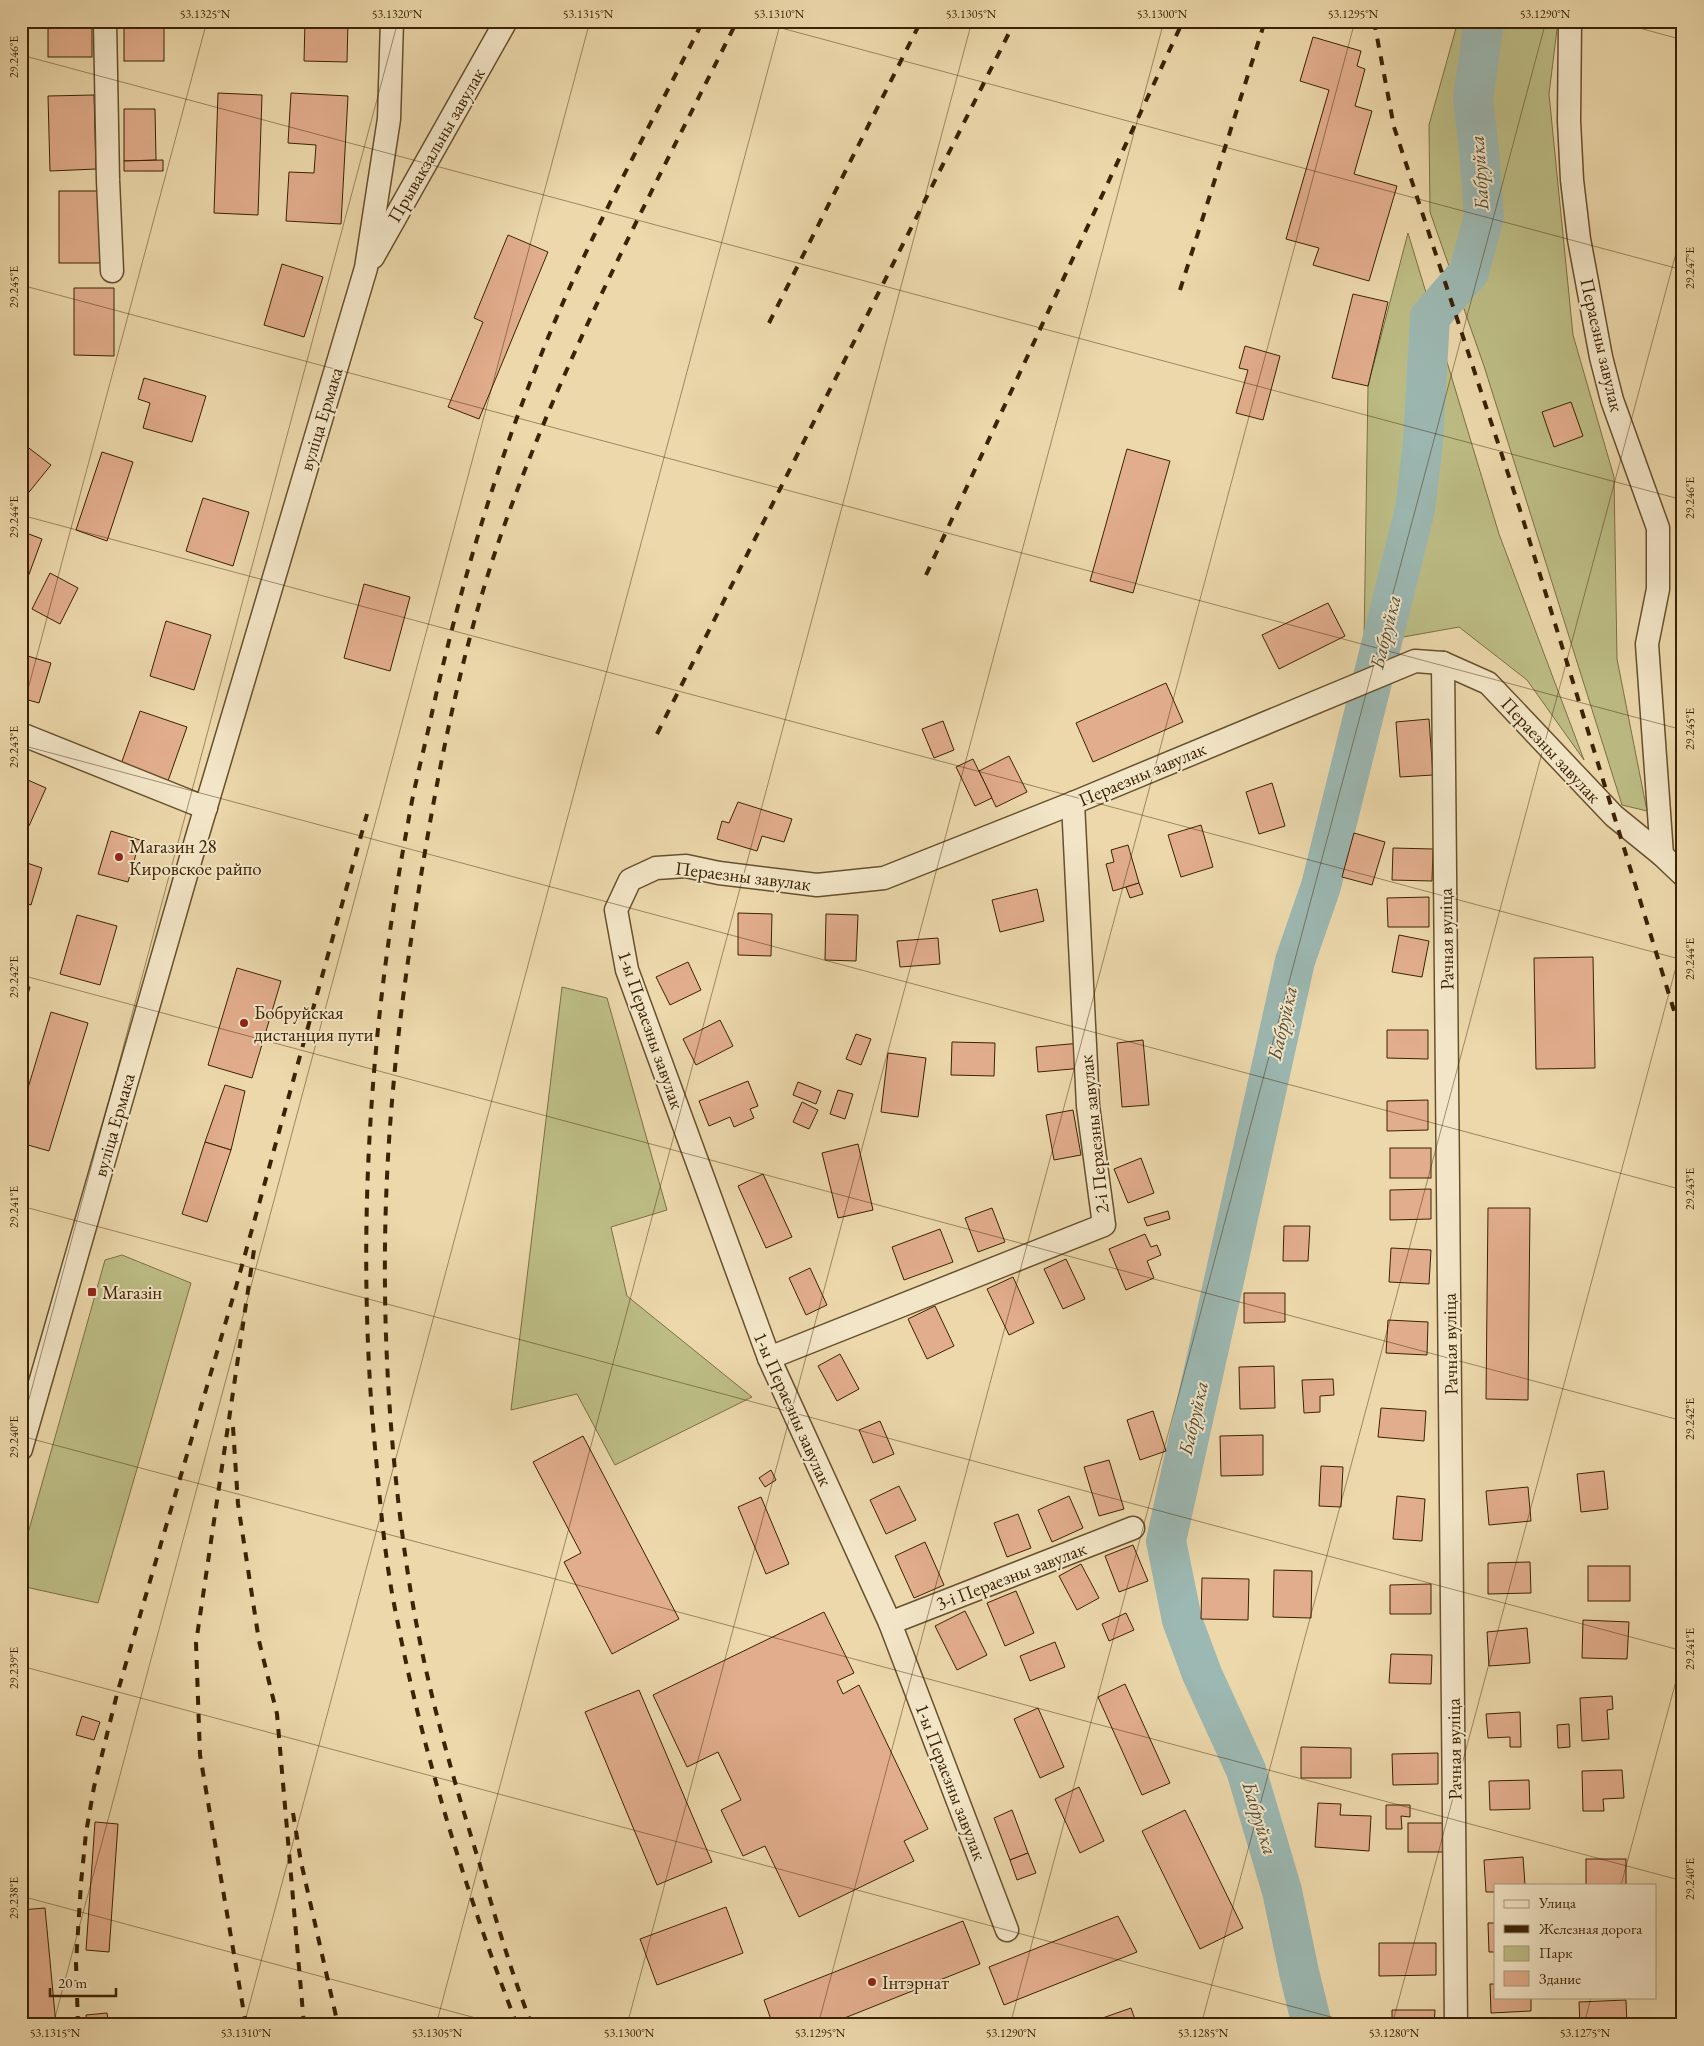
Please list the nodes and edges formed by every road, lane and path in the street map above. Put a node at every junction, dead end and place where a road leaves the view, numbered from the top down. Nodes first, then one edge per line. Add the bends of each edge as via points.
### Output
1 (105, 21) edge
2 (392, 21) edge
3 (506, 21) edge
4 (1570, 21) edge
5 (366, 268) junction
6 (112, 271) dead end
7 (1443, 663) junction
8 (21, 734) edge
9 (1073, 803) junction
10 (206, 808) junction
11 (1662, 855) junction
12 (1683, 875) edge
13 (630, 880) joint
14 (769, 1358) junction
15 (22, 1445) edge
16 (1133, 1528) dead end
17 (890, 1623) junction
18 (1008, 1930) dead end
19 (1456, 2025) edge

1 - 6 street
2 - 5 street, вуліца Ермака via 389,119
3 - 5 street, Прывакзальны завулак
4 - 11 street, Пераезны завулак via 1569,121 1579,239 1612,400 1658,528 1658,589 1647,644
5 - 10 street, вуліца Ермака
7 - 9 street, Пераезны завулак via 1414,661
7 - 11 street, Пераезны завулак via 1488,683 1614,816
7 - 19 street, Рачная вуліца
8 - 10 street
9 - 13 street, Пераезны завулак via 884,878 817,885 686,866 656,868
9 - 14 street, 2-і Пераезны завулак via 1088,1106 1104,1225
10 - 15 street, вуліца Ермака
11 - 12 street
13 - 14 street, 1-ы Пераезны завулак via 616,910 627,970
14 - 17 street, 1-ы Пераезны завулак
16 - 17 street, 3-і Пераезны завулак
17 - 18 street, 1-ы Пераезны завулак

